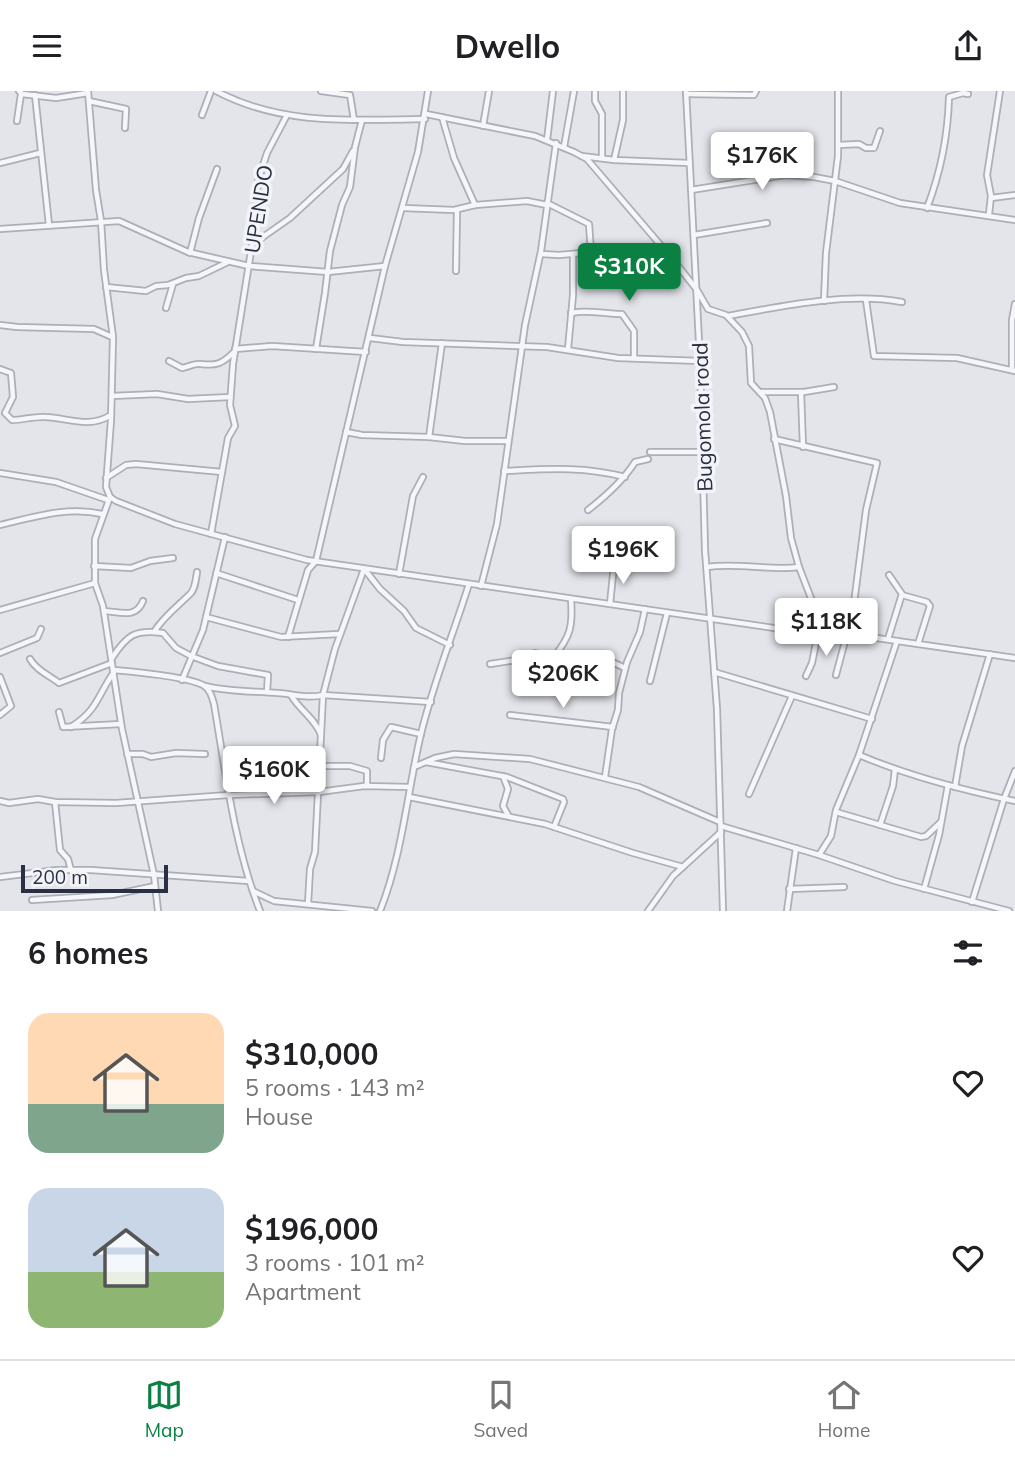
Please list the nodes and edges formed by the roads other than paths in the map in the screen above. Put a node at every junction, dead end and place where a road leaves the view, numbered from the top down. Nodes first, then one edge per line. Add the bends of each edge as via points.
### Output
1 (211, 91) edge
2 (216, 91) edge
3 (321, 91) edge
4 (428, 91) edge
5 (489, 91) edge
6 (553, 91) edge
7 (574, 91) edge
8 (595, 91) edge
9 (622, 91) edge
10 (756, 91) edge
11 (838, 91) edge
12 (1000, 91) edge
13 (20, 92) edge
14 (88, 92) edge
15 (342, 93) edge
16 (686, 93) edge
17 (968, 94) dead end
18 (34, 95) junction
19 (89, 101) junction
20 (202, 115) dead end
21 (287, 115) junction
22 (425, 116) junction
23 (442, 117) junction
24 (354, 120) junction
25 (362, 120) junction
26 (17, 121) dead end
27 (483, 126) junction
28 (125, 128) dead end
29 (880, 131) dead end
30 (547, 140) junction
31 (556, 143) junction
32 (838, 145) junction
33 (355, 147) junction
34 (564, 147) junction
35 (40, 153) junction
36 (580, 155) junction
37 (602, 158) junction
38 (614, 160) junction
39 (0, 163) edge
40 (690, 163) junction
41 (217, 169) dead end
42 (835, 181) junction
43 (691, 190) junction
44 (1015, 195) edge
45 (991, 198) junction
46 (547, 204) junction
47 (475, 205) junction
48 (403, 208) junction
49 (927, 208) junction
50 (457, 210) junction
51 (989, 214) junction
52 (1015, 220) edge
53 (101, 221) junction
54 (767, 223) dead end
55 (49, 225) junction
56 (0, 229) edge
57 (694, 235) junction
58 (251, 245) junction
59 (591, 251) junction
60 (190, 253) junction
61 (541, 254) junction
62 (572, 254) junction
63 (626, 259) dead end
64 (228, 261) junction
65 (249, 266) junction
66 (385, 266) junction
67 (456, 271) dead end
68 (328, 272) junction
69 (174, 283) junction
70 (106, 287) junction
71 (697, 290) junction
72 (866, 300) junction
73 (824, 301) junction
74 (902, 302) dead end
75 (1015, 303) edge
76 (166, 308) dead end
77 (571, 313) junction
78 (727, 316) junction
79 (0, 325) edge
80 (113, 337) junction
81 (370, 338) junction
82 (442, 343) junction
83 (523, 346) junction
84 (568, 348) junction
85 (316, 349) junction
86 (235, 350) junction
87 (366, 352) junction
88 (634, 358) junction
89 (169, 361) dead end
90 (700, 361) junction
91 (0, 369) edge
92 (1014, 370) edge
93 (834, 387) dead end
94 (760, 392) junction
95 (801, 392) junction
96 (112, 396) junction
97 (230, 397) junction
98 (111, 415) junction
99 (346, 432) junction
100 (429, 437) junction
101 (774, 439) junction
102 (508, 441) junction
103 (803, 447) junction
104 (650, 452) dead end
105 (701, 452) junction
106 (648, 459) dead end
107 (504, 471) junction
108 (222, 472) junction
109 (0, 473) edge
110 (423, 477) dead end
111 (625, 477) junction
112 (106, 478) junction
113 (109, 499) junction
114 (588, 510) dead end
115 (103, 514) junction
116 (0, 525) edge
117 (211, 534) junction
118 (225, 537) junction
119 (173, 558) dead end
120 (316, 561) junction
121 (614, 565) dead end
122 (94, 566) junction
123 (706, 566) junction
124 (799, 567) junction
125 (364, 569) junction
126 (197, 572) dead end
127 (216, 572) junction
128 (399, 574) junction
129 (889, 575) dead end
130 (95, 583) junction
131 (469, 584) junction
132 (481, 586) junction
133 (902, 595) junction
134 (571, 599) junction
135 (298, 600) junction
136 (143, 601) dead end
137 (610, 604) junction
138 (645, 609) junction
139 (0, 611) edge
140 (104, 611) junction
141 (667, 613) junction
142 (206, 617) junction
143 (711, 617) junction
144 (41, 629) dead end
145 (154, 632) junction
146 (821, 632) junction
147 (340, 633) junction
148 (849, 634) junction
149 (288, 637) junction
150 (888, 639) junction
151 (897, 641) junction
152 (918, 644) junction
153 (450, 645) junction
154 (0, 653) edge
155 (990, 654) junction
156 (191, 656) junction
157 (553, 658) junction
158 (1015, 658) edge
159 (30, 659) dead end
160 (490, 664) dead end
161 (113, 666) junction
162 (625, 668) junction
163 (714, 672) junction
164 (806, 675) dead end
165 (836, 675) dead end
166 (0, 677) edge
167 (182, 680) junction
168 (650, 681) dead end
169 (205, 686) junction
170 (267, 692) junction
171 (291, 694) junction
172 (323, 695) junction
173 (792, 695) junction
174 (430, 702) junction
175 (59, 712) dead end
176 (0, 715) edge
177 (510, 715) dead end
178 (872, 719) junction
179 (121, 724) junction
180 (71, 727) junction
181 (613, 727) junction
182 (421, 734) junction
183 (322, 739) junction
184 (127, 754) junction
185 (205, 754) dead end
186 (859, 755) junction
187 (381, 758) dead end
188 (425, 762) junction
189 (321, 766) junction
190 (414, 768) junction
191 (895, 769) junction
192 (1015, 771) edge
193 (503, 776) junction
194 (605, 777) junction
195 (948, 785) junction
196 (367, 786) junction
197 (410, 787) junction
198 (956, 787) junction
199 (319, 792) junction
200 (749, 794) dead end
201 (228, 795) junction
202 (409, 797) junction
203 (1004, 799) junction
204 (138, 800) junction
205 (0, 801) edge
206 (1015, 801) edge
207 (55, 802) junction
208 (836, 812) junction
209 (509, 815) junction
210 (941, 822) junction
211 (880, 825) junction
212 (721, 826) junction
213 (554, 827) junction
214 (796, 848) junction
215 (819, 855) junction
216 (683, 867) junction
217 (71, 870) junction
218 (0, 875) edge
219 (154, 876) junction
220 (248, 881) junction
221 (156, 886) junction
222 (844, 887) dead end
223 (789, 889) junction
224 (924, 889) junction
225 (252, 891) junction
226 (32, 900) dead end
227 (972, 902) junction
228 (308, 904) junction
229 (347, 910) edge
230 (158, 911) edge
231 (260, 911) edge
232 (372, 911) edge
233 (380, 911) edge
234 (648, 911) edge
235 (723, 911) edge
236 (787, 911) edge
237 (1009, 911) edge

1 - 20 street
2 - 21 street via 246,106
3 - 15 street
4 - 22 street
5 - 27 street
6 - 30 street
7 - 34 street
8 - 37 street via 602,114
9 - 38 street via 623,120
10 - 16 street via 754,95
11 - 32 street
12 - 45 street via 987,175
13 - 18 street
13 - 26 street
14 - 18 street via 56,98
14 - 19 street
15 - 24 street via 350,96
16 - 40 street, Bugomola road
17 - 49 street via 949,97 948,124
18 - 35 street
19 - 28 street via 126,109
19 - 53 street
21 - 24 street
21 - 58 street, UPENDO via 258,181
22 - 23 street
22 - 25 street
22 - 48 street
23 - 27 street
23 - 47 street
24 - 25 street
25 - 33 street
27 - 30 street
29 - 32 street via 874,148
30 - 31 street
31 - 34 street
31 - 46 street
32 - 42 street
33 - 58 street via 343,169 290,218
33 - 68 street via 351,184 335,231
34 - 36 street
35 - 39 street
35 - 55 street
36 - 37 street
36 - 71 street
37 - 38 street
38 - 40 street
40 - 43 street, Bugomola road
41 - 60 street
42 - 43 street via 785,175
42 - 49 street
42 - 73 street
43 - 57 street, Bugomola road
44 - 45 street
45 - 51 street
46 - 47 street
46 - 59 street via 589,224
46 - 61 street
47 - 50 street
48 - 50 street
48 - 66 street
49 - 51 street
50 - 67 street
51 - 52 street
53 - 55 street
53 - 60 street via 126,223
53 - 70 street
54 - 57 street
55 - 56 street
57 - 71 street, Bugomola road
58 - 65 street, UPENDO
59 - 62 street
59 - 63 street
60 - 64 street
61 - 62 street
61 - 83 street
62 - 77 street
64 - 65 street
64 - 69 street via 199,277
65 - 68 street
65 - 86 street, UPENDO
66 - 68 street
66 - 81 street
68 - 85 street
69 - 70 street via 145,291
69 - 76 street
70 - 80 street
71 - 78 street via 710,311
71 - 90 street, Bugomola road
72 - 73 street
72 - 74 street
72 - 92 street via 874,356 957,358
73 - 78 street
75 - 92 street
77 - 84 street
77 - 88 street via 622,314 634,331
78 - 94 street via 747,342 751,381
79 - 80 street via 94,328
80 - 96 street
81 - 82 street
81 - 87 street
82 - 83 street
82 - 100 street
83 - 84 street
83 - 102 street
84 - 88 street
85 - 86 street via 272,346
85 - 87 street
86 - 89 street via 221,364 211,366 182,367
86 - 97 street, UPENDO
87 - 99 street
88 - 90 street
90 - 105 street, Bugomola road
91 - 98 street via 11,373 13,395 5,413 11,420 47,417 95,422
93 - 95 street
94 - 95 street
94 - 101 street via 770,412
95 - 103 street
96 - 97 street
96 - 98 street
97 - 108 street, UPENDO via 235,426
98 - 112 street
99 - 100 street
99 - 120 street
100 - 102 street
101 - 103 street
101 - 124 street
102 - 107 street
103 - 148 street via 877,463
104 - 105 street
105 - 123 street, Bugomola road
106 - 111 street via 635,462
107 - 111 street via 571,468
107 - 132 street via 495,536
108 - 112 street via 136,464
108 - 117 street, UPENDO
109 - 113 street via 56,482
110 - 128 street via 413,496
111 - 114 street
112 - 113 street
113 - 115 street
113 - 117 street
115 - 116 street via 64,512
115 - 122 street via 95,539
117 - 118 street
118 - 120 street
118 - 127 street
119 - 122 street via 131,568
120 - 125 street
120 - 135 street
121 - 137 street
122 - 130 street
123 - 124 street
123 - 143 street, Bugomola road
124 - 146 street
125 - 128 street
125 - 147 street
125 - 153 street via 416,628
126 - 145 street via 191,593
127 - 135 street
127 - 142 street
128 - 131 street
129 - 133 street
130 - 139 street
130 - 140 street
131 - 132 street
131 - 153 street
132 - 134 street
133 - 150 street
133 - 152 street via 930,606
134 - 137 street
134 - 157 street via 570,634
135 - 149 street
136 - 140 street via 134,613
137 - 138 street
138 - 141 street
138 - 162 street
140 - 161 street
141 - 143 street
141 - 168 street
142 - 149 street
142 - 156 street
143 - 146 street
143 - 163 street, Bugomola road
144 - 154 street via 37,638
145 - 156 street via 163,633 176,649
145 - 161 street via 130,635
146 - 148 street
146 - 164 street
147 - 149 street
147 - 172 street
148 - 150 street
148 - 165 street
150 - 151 street
151 - 152 street
151 - 178 street
152 - 155 street
153 - 174 street
155 - 158 street
155 - 198 street via 962,746
156 - 167 street
156 - 170 street via 268,675
157 - 160 street via 533,653
157 - 162 street via 610,662
159 - 161 street via 59,683
161 - 167 street
161 - 179 street
161 - 180 street via 98,702
162 - 181 street
163 - 173 street
163 - 212 street, Bugomola road
166 - 176 street via 11,706
167 - 169 street
169 - 170 street
169 - 201 street via 214,704
170 - 171 street
171 - 172 street
171 - 183 street
172 - 174 street
172 - 183 street
173 - 178 street
173 - 200 street
174 - 182 street
175 - 180 street via 61,726
177 - 181 street
178 - 186 street
179 - 180 street
179 - 184 street
181 - 194 street
182 - 187 street via 391,727 383,740
182 - 190 street
183 - 189 street
184 - 185 street
184 - 204 street
186 - 191 street
186 - 208 street
188 - 190 street
188 - 193 street
188 - 194 street via 454,754 526,758
189 - 196 street via 367,771
189 - 199 street
190 - 197 street
191 - 195 street
191 - 211 street
192 - 203 street
193 - 209 street via 508,789 503,806
193 - 213 street via 563,799
194 - 212 street via 645,789
195 - 198 street
195 - 210 street
196 - 197 street
196 - 199 street
197 - 202 street
198 - 203 street
199 - 201 street
199 - 228 street
201 - 204 street
201 - 220 street
202 - 209 street
202 - 233 street
203 - 206 street
203 - 227 street
204 - 207 street
204 - 219 street
205 - 207 street
207 - 217 street via 60,850
208 - 211 street
208 - 215 street via 830,838
209 - 213 street
210 - 211 street via 921,837
210 - 224 street
212 - 214 street
212 - 216 street
212 - 235 street, Bugomola road
213 - 216 street
214 - 215 street
214 - 223 street
215 - 224 street
216 - 234 street
217 - 218 street
217 - 219 street
219 - 220 street
219 - 221 street
220 - 225 street
221 - 226 street via 111,895
221 - 230 street
222 - 223 street
223 - 236 street
224 - 227 street
225 - 228 street via 271,901
225 - 231 street
227 - 237 street
228 - 229 street
229 - 232 street

